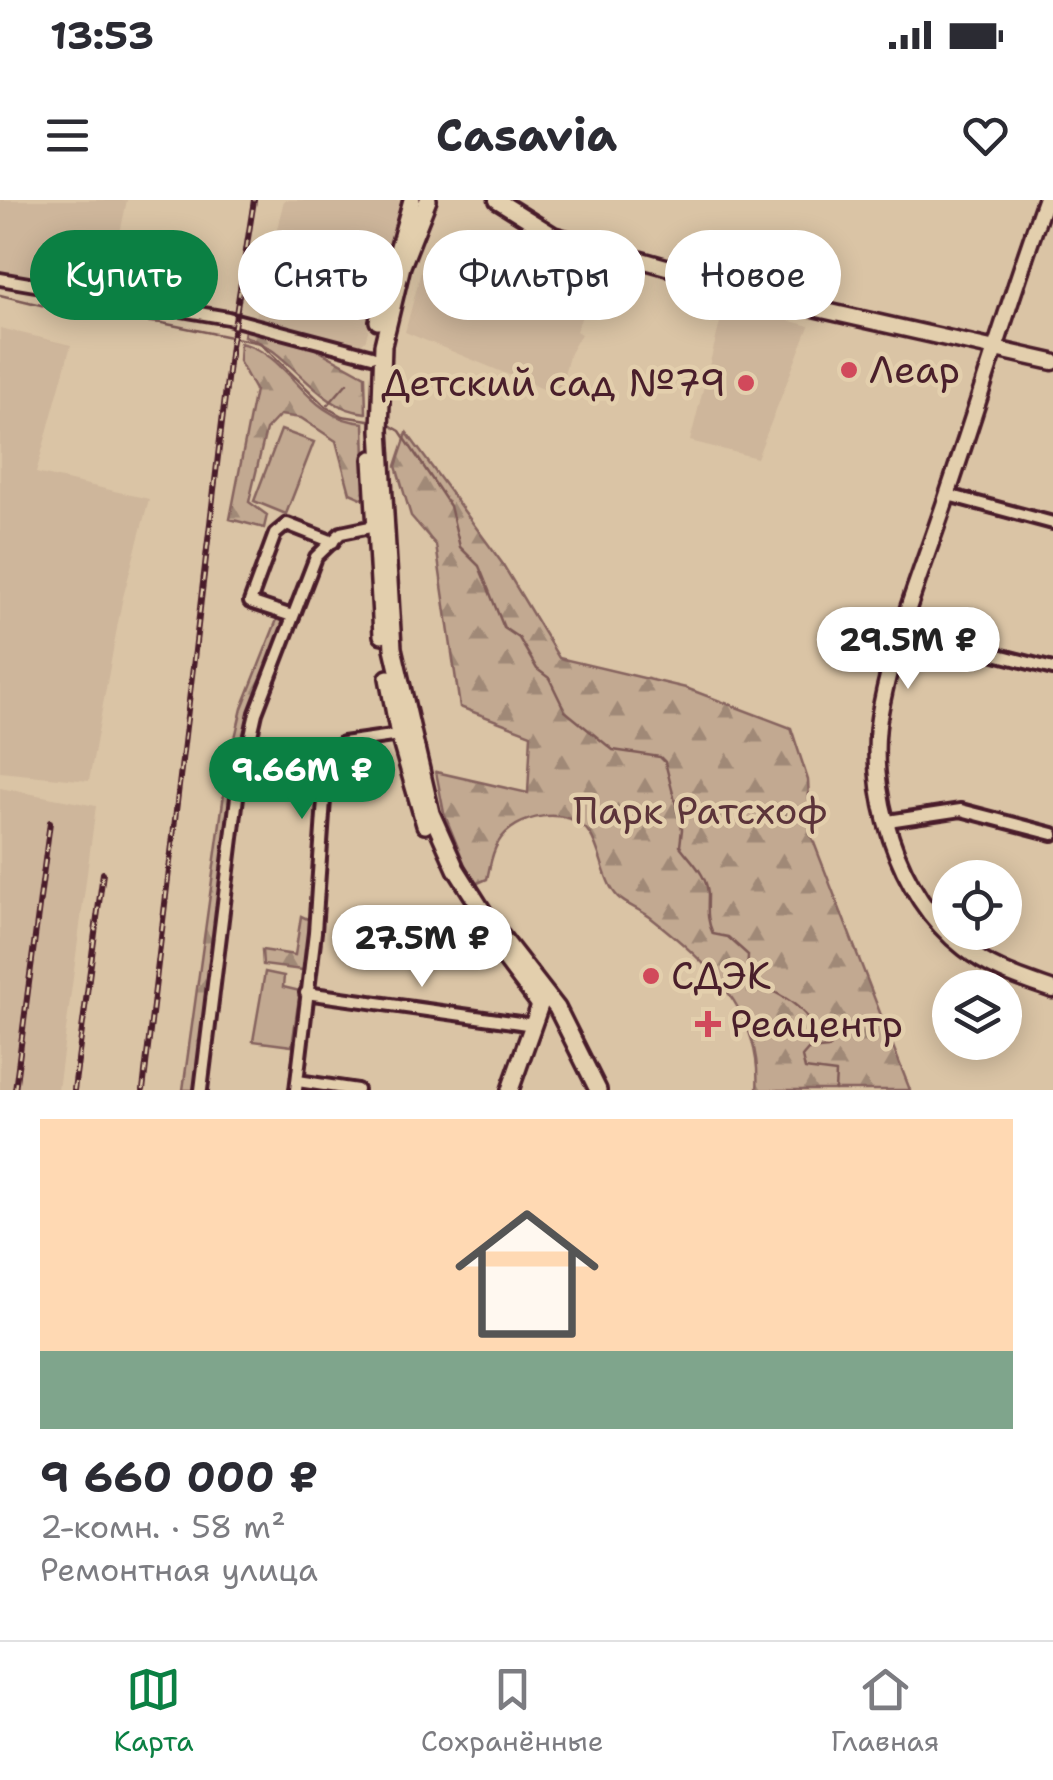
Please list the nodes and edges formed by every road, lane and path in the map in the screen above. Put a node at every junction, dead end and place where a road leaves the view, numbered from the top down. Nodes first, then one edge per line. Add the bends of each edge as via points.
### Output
1 (412, 200) edge
2 (428, 200) edge
3 (498, 200) edge
4 (1045, 200) edge
5 (0, 279) edge
6 (995, 348) junction
7 (377, 359) junction
8 (1053, 362) edge
9 (948, 495) junction
10 (1053, 523) edge
11 (381, 526) junction
12 (333, 542) junction
13 (292, 616) junction
14 (902, 630) junction
15 (1053, 669) edge
16 (399, 734) junction
17 (888, 821) junction
18 (1053, 834) edge
19 (1053, 990) edge
20 (306, 993) junction
21 (534, 1025) junction
22 (566, 1026) junction
23 (297, 1086) edge
24 (200, 1090) edge
25 (357, 1090) edge
26 (510, 1090) edge
27 (598, 1090) edge

1 - 7 main road via 383,298
2 - 7 main road
3 - 6 street via 572,241 804,306
4 - 6 street
5 - 7 street via 228,318
6 - 8 street
6 - 9 street
7 - 11 main road
9 - 10 street
9 - 14 street
11 - 12 street via 341,533
11 - 16 main road via 383,649
11 - 22 main road via 393,648 431,813 487,918
12 - 13 street via 316,558
12 - 13 street via 287,524 276,534 250,602
13 - 24 street via 256,713 237,798
14 - 15 street
14 - 17 street via 880,708 876,751
16 - 20 street via 343,743 326,770
16 - 21 main road via 447,873 536,994
17 - 18 street via 961,810
17 - 19 street via 908,882 940,925 990,965
20 - 21 street
20 - 23 street
21 - 22 main road
21 - 26 main road
22 - 27 main road
23 - 25 street

